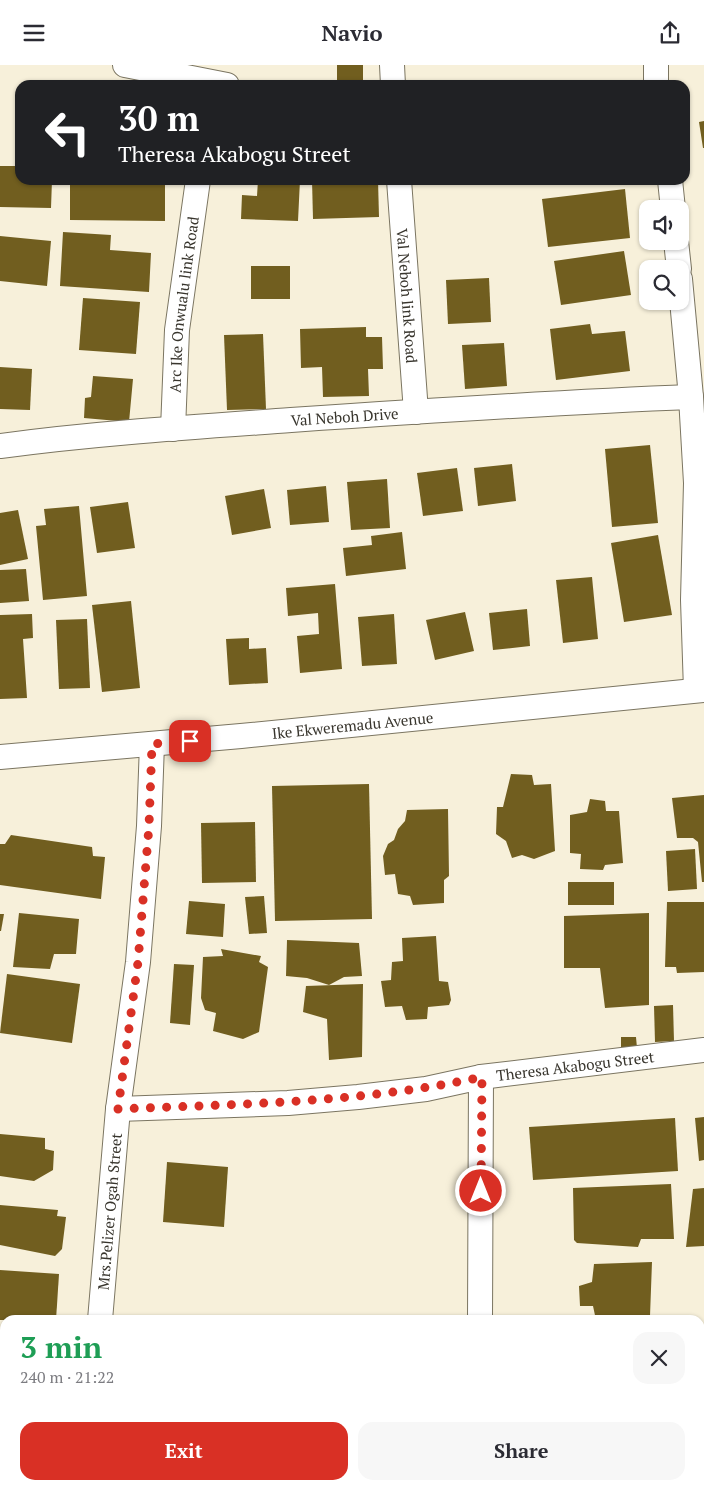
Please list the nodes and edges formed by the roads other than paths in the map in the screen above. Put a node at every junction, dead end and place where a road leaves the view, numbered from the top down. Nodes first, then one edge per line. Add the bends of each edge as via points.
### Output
1 (125, 65) edge
2 (392, 65) edge
3 (656, 65) edge
4 (197, 80) edge
5 (393, 80) edge
6 (656, 80) edge
7 (197, 185) edge
8 (399, 185) edge
9 (671, 185) edge
10 (672, 200) edge
11 (683, 310) edge
12 (692, 397) junction
13 (416, 412) junction
14 (173, 429) junction
15 (0, 446) edge
16 (700, 690) edge
17 (152, 744) junction
18 (0, 757) edge
19 (704, 1050) edge
20 (482, 1077) junction
21 (118, 1109) junction
22 (100, 1315) edge
23 (480, 1315) edge

1 - 4 street
2 - 5 street
3 - 6 street
7 - 14 street, Arc Ike Onwualu link Road via 177,330
8 - 13 street, Val Neboh link Road
9 - 10 street
11 - 12 street
12 - 13 street, Val Neboh Drive via 550,402
12 - 16 street via 696,483 693,600
13 - 14 street, Val Neboh Drive
14 - 15 street, Val Neboh Drive
16 - 17 street, Ike Ekweremadu Avenue
17 - 18 street, Ike Ekweremadu Avenue
17 - 21 street, Mrs.Pelizer Ogah Street via 138,962
19 - 20 street, Theresa Akabogu Street
20 - 21 street, Theresa Akabogu Street via 426,1089 358,1097
20 - 23 street
21 - 22 street, Mrs.Pelizer Ogah Street

